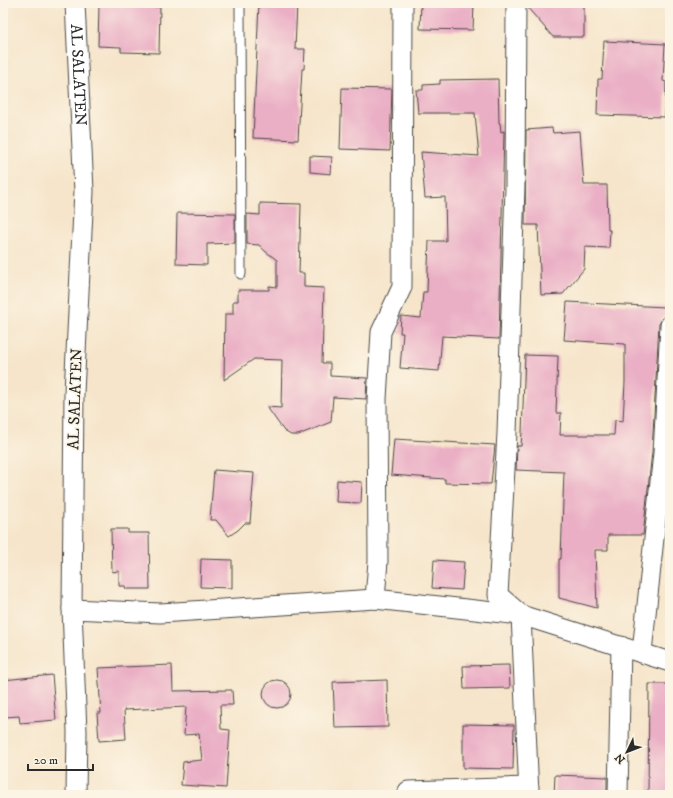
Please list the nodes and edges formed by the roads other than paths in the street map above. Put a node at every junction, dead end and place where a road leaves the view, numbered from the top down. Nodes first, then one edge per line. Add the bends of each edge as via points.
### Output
1 (75, 3) edge
2 (240, 3) edge
3 (403, 3) edge
4 (516, 3) edge
5 (241, 274) dead end
6 (670, 325) edge
7 (375, 599) junction
8 (72, 609) junction
9 (521, 615) junction
10 (621, 646) junction
11 (642, 652) junction
12 (670, 662) edge
13 (529, 791) edge
14 (76, 795) edge
15 (408, 795) edge
16 (618, 795) edge

1 - 8 street, AL SALATEN via 84,191 74,393
2 - 5 lane
3 - 7 street via 402,287 381,332 377,398 378,561
4 - 9 street via 515,195 498,595
6 - 11 street via 663,453
7 - 8 street via 160,613
7 - 9 street
8 - 14 street, AL SALATEN via 77,732
9 - 10 street
9 - 13 street
10 - 11 street
10 - 16 street
11 - 12 street
13 - 15 street via 408,791

